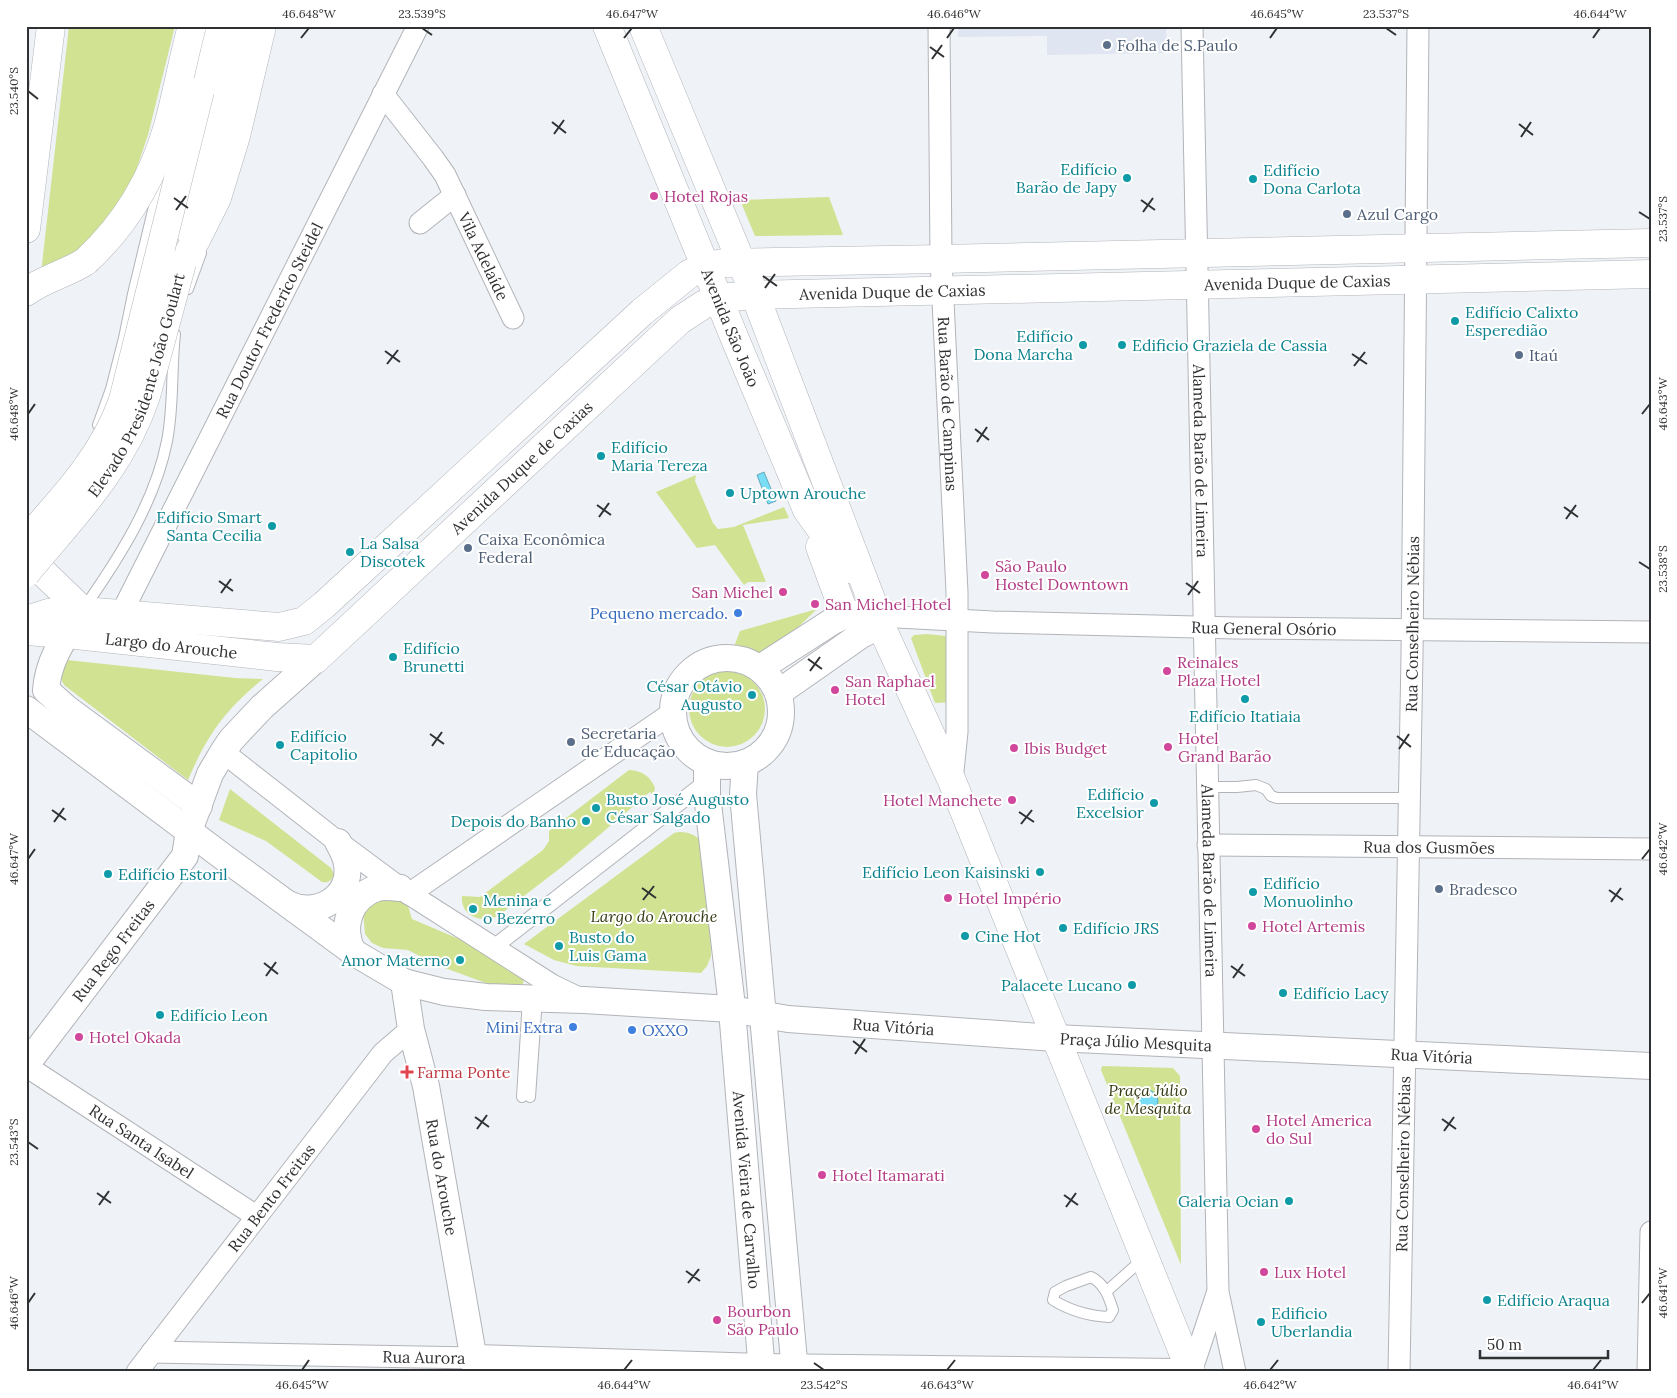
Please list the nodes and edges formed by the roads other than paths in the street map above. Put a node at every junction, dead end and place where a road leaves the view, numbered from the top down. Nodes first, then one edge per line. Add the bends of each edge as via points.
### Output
1 (51, 26) edge
2 (192, 26) edge
3 (198, 26) edge
4 (216, 26) edge
5 (238, 26) edge
6 (264, 26) edge
7 (607, 26) edge
8 (642, 26) edge
9 (939, 26) edge
10 (1192, 26) edge
11 (1418, 26) edge
12 (413, 28) edge
13 (383, 94) junction
14 (32, 131) edge
15 (455, 195) junction
16 (420, 223) dead end
17 (26, 229) edge
18 (1651, 243) edge
19 (1534, 245) junction
20 (1415, 247) junction
21 (1197, 252) junction
22 (941, 260) junction
23 (740, 262) junction
24 (182, 263) junction
25 (705, 266) junction
26 (1651, 274) edge
27 (1443, 278) junction
28 (1415, 279) junction
29 (1197, 284) junction
30 (942, 290) junction
31 (26, 292) edge
32 (755, 295) junction
33 (718, 298) junction
34 (183, 303) dead end
35 (130, 307) junction
36 (513, 318) dead end
37 (91, 438) dead end
38 (77, 463) dead end
39 (807, 510) junction
40 (26, 525) edge
41 (26, 540) edge
42 (26, 556) edge
43 (416, 566) junction
44 (365, 567) junction
45 (26, 573) edge
46 (83, 611) junction
47 (121, 614) junction
48 (845, 615) junction
49 (26, 620) edge
50 (956, 620) junction
51 (304, 621) junction
52 (880, 622) junction
53 (1204, 627) junction
54 (1412, 630) junction
55 (26, 631) edge
56 (1651, 632) edge
57 (67, 634) junction
58 (316, 659) junction
59 (760, 668) junction
60 (778, 693) junction
61 (26, 708) edge
62 (672, 713) junction
63 (222, 752) junction
64 (745, 763) junction
65 (706, 772) junction
66 (952, 781) junction
67 (1207, 787) junction
68 (1410, 798) junction
69 (199, 806) junction
70 (189, 831) junction
71 (338, 842) junction
72 (1208, 845) junction
73 (1408, 848) junction
74 (1651, 849) edge
75 (404, 891) junction
76 (287, 904) junction
77 (493, 948) junction
78 (353, 952) junction
79 (404, 982) junction
80 (533, 998) junction
81 (584, 1000) junction
82 (731, 1009) junction
83 (762, 1015) junction
84 (411, 1029) junction
85 (1055, 1038) junction
86 (1213, 1045) junction
87 (1405, 1055) junction
88 (26, 1065) edge
89 (1651, 1066) edge
90 (526, 1097) dead end
91 (256, 1216) junction
92 (1651, 1232) edge
93 (1144, 1257) junction
94 (1106, 1292) junction
95 (1218, 1292) junction
96 (152, 1352) junction
97 (475, 1365) edge
98 (762, 1369) edge
99 (795, 1369) edge
100 (983, 1371) edge
101 (137, 1372) edge
102 (1178, 1372) edge
103 (1191, 1372) edge
104 (1235, 1372) edge
105 (1399, 1372) edge
106 (1648, 1372) edge

1 - 14 main road
2 - 31 main road, bridge via 168,126 146,182 128,211 109,238 86,261
3 - 35 lane
4 - 41 main road, Elevado Presidente João Goulart, bridge via 119,413 85,471
5 - 24 main road, Elevado Presidente João Goulart
6 - 24 main road via 217,198
6 - 34 lane via 237,145
7 - 25 main road, Avenida São João
8 - 23 main road, Avenida São João
9 - 22 street, Rua Barão de Campinas
10 - 21 street, Alameda Barão de Limeira
11 - 20 street, Rua Conselheiro Nébias
12 - 13 street, Rua Doutor Frederico Steidel
13 - 15 street, Vila Adelaíde via 433,158
13 - 47 street, Rua Doutor Frederico Steidel
14 - 17 main road
15 - 16 street, Vila Adelaíde
15 - 36 street, Vila Adelaíde
18 - 19 main road, Avenida Duque de Caxias
19 - 20 main road, Avenida Duque de Caxias
19 - 27 main road
20 - 21 main road, Avenida Duque de Caxias
20 - 28 street, Rua Conselheiro Nébias
21 - 22 main road, Avenida Duque de Caxias
21 - 29 street, Alameda Barão de Limeira
22 - 23 main road, Avenida Duque de Caxias
22 - 30 street, Rua Barão de Campinas
23 - 25 main road, Avenida Duque de Caxias
23 - 32 main road, Avenida São João
24 - 45 main road, Elevado Presidente João Goulart, bridge via 146,396 123,450 105,478
25 - 33 main road, Avenida São João
25 - 44 main road, Avenida Duque de Caxias via 678,281 642,312
26 - 27 main road, Avenida Duque de Caxias
27 - 28 main road, Avenida Duque de Caxias
28 - 29 main road, Avenida Duque de Caxias
28 - 54 street, Rua Conselheiro Nébias
29 - 30 main road, Avenida Duque de Caxias
29 - 53 street, Alameda Barão de Limeira
30 - 32 main road, Avenida Duque de Caxias
30 - 50 street, Rua Barão de Campinas
32 - 33 main road, Avenida Duque de Caxias
32 - 52 main road, Avenida São João
33 - 39 main road, Avenida São João
33 - 43 main road, Avenida Duque de Caxias via 680,320
35 - 37 lane via 111,389
35 - 46 lane via 141,324 159,328 177,322 167,440 160,467 127,542
38 - 40 lane via 63,488 42,514
39 - 48 main road
39 - 52 main road, Avenida São João via 839,554
42 - 46 main road
43 - 44 main road
43 - 58 main road, Avenida Duque de Caxias
44 - 51 main road, Avenida Duque de Caxias
46 - 47 main road, Largo do Arouche
46 - 49 main road, Largo do Arouche via 48,613
46 - 57 street
47 - 51 main road, Largo do Arouche via 279,627
48 - 52 street via 860,613
48 - 59 street
50 - 52 street, Rua General Osório
50 - 53 street, Rua General Osório
50 - 66 street, Rua Barão de Campinas via 957,732
51 - 58 main road
52 - 60 street
52 - 66 main road, Avenida São João
53 - 54 street, Rua General Osório
53 - 67 street, Alameda Barão de Limeira
54 - 56 street, Rua General Osório
54 - 68 street, Rua Conselheiro Nébias
55 - 57 main road, Largo do Arouche
57 - 58 main road, Largo do Arouche
57 - 69 street via 55,653 47,675 46,690
58 - 63 street, Avenida Duque de Caxias via 262,707
59 - 60 street
59 - 62 street via 731,657 702,663 679,684
60 - 64 street via 781,710 776,735 766,749
61 - 70 street
62 - 65 street via 680,740
62 - 75 street
63 - 69 street
63 - 71 street
64 - 65 street
64 - 83 street via 743,794
65 - 77 street
65 - 82 street
66 - 85 main road, Avenida São João
67 - 68 lane via 1256,785 1277,798
67 - 72 street, Alameda Barão de Limeira
68 - 73 street, Rua Conselheiro Nébias
69 - 70 street
70 - 76 street
70 - 88 street, Rua Rego Freitas via 185,856
71 - 75 street
71 - 76 street via 345,855 347,870 344,884 336,897 325,905 310,909
72 - 73 street, Rua dos Gusmões
72 - 86 street, Alameda Barão de Limeira
73 - 74 street, Rua dos Gusmões
73 - 87 street, Rua Conselheiro Nébias
75 - 77 street
75 - 78 street via 376,888 356,902 346,923
76 - 78 street
77 - 81 street via 552,985
78 - 79 street
79 - 80 street via 444,992
79 - 84 street, Rua do Arouche
80 - 81 street
80 - 90 lane
81 - 82 street
82 - 83 street, Rua Vitória
82 - 98 street, Avenida Vieira de Carvalho
83 - 85 street, Rua Vitória
83 - 99 street, Avenida Vieira de Carvalho
84 - 91 street, Rua Bento Freitas via 383,1053
84 - 97 street, Rua do Arouche via 426,1086
85 - 86 street, Praça Júlio Mesquita
85 - 93 main road, Praça Júlio Mesquita
86 - 87 street, Rua Vitória
86 - 95 street, Praça Júlio Mesquita
87 - 89 street, Rua Vitória
87 - 105 street, Rua Conselheiro Nébias
88 - 91 street, Rua Santa Isabel
91 - 96 street, Rua Bento Freitas
92 - 106 street
93 - 94 lane
93 - 103 main road, Praça Júlio Mesquita
94 - 94 lane via 1099,1280 1092,1277 1055,1292 1053,1300 1064,1306 1109,1317 1113,1310
95 - 103 street, Praça Júlio Mesquita
95 - 104 street, Praça Júlio Mesquita
96 - 97 street, Rua Aurora
96 - 101 street, Rua Bento Freitas
97 - 98 street, Rua Aurora
98 - 99 street, Rua Aurora
99 - 100 street, Rua Aurora
100 - 102 street, Rua Aurora

